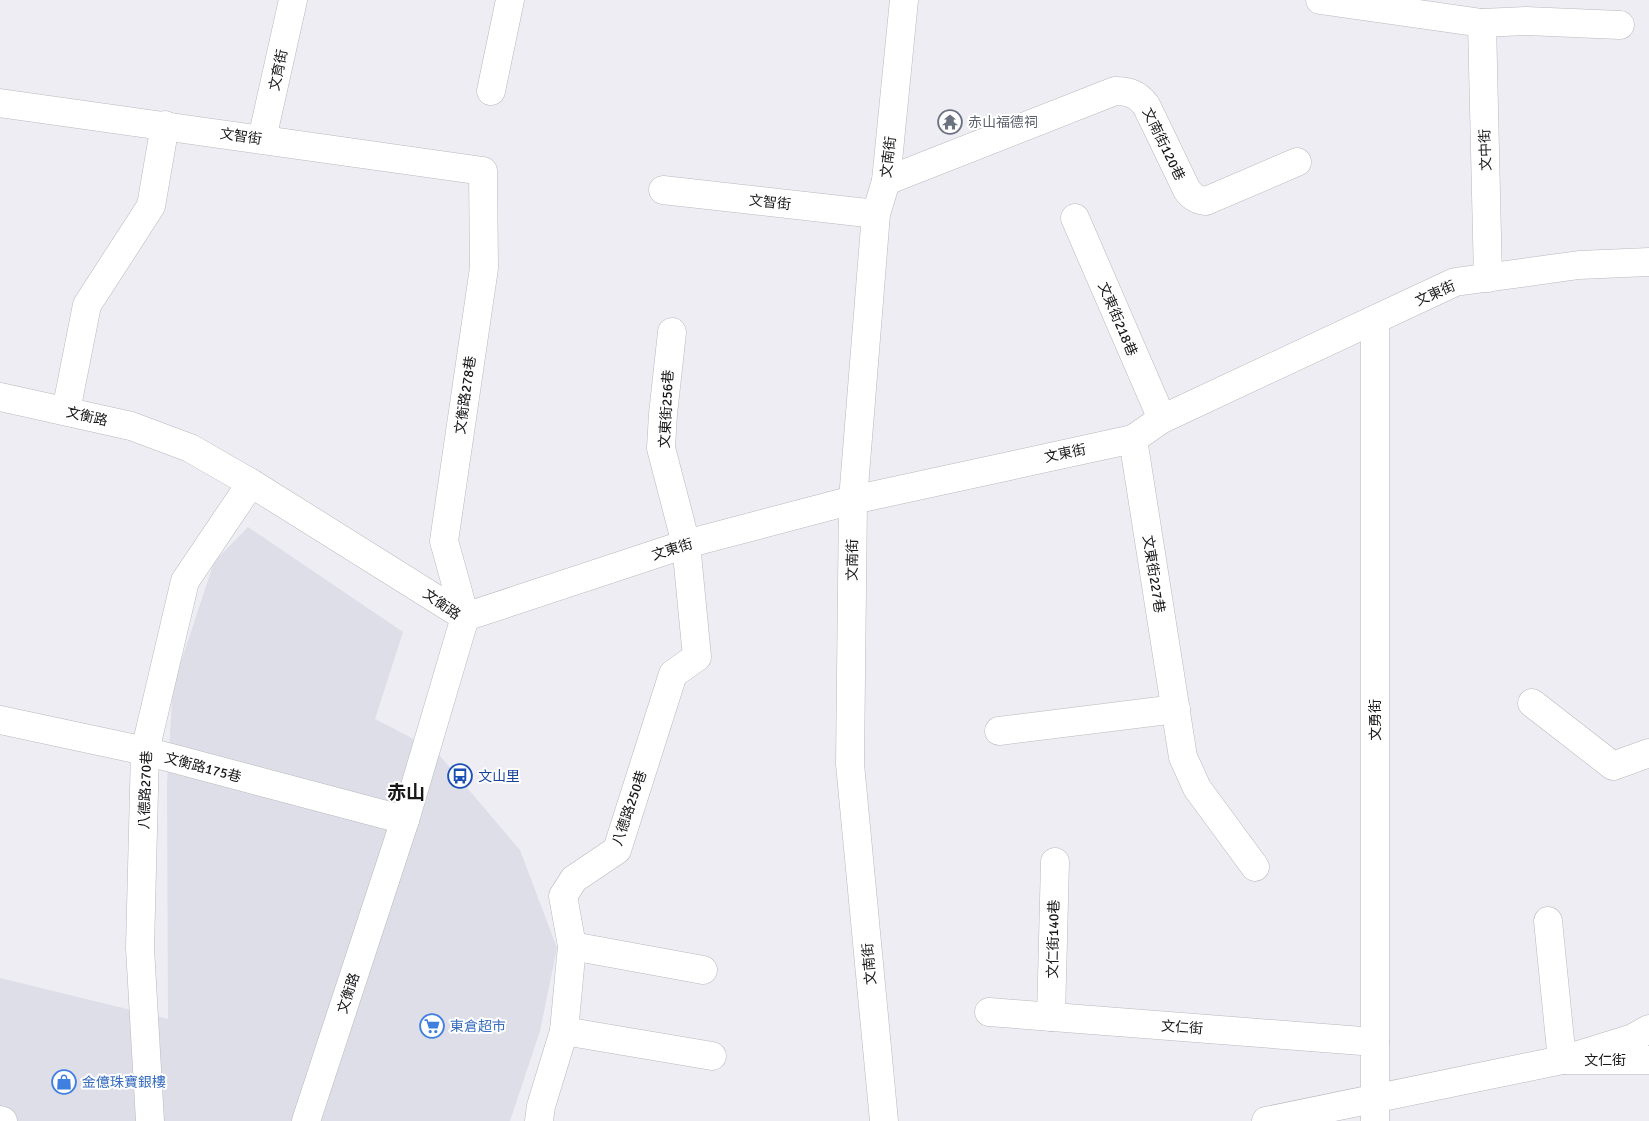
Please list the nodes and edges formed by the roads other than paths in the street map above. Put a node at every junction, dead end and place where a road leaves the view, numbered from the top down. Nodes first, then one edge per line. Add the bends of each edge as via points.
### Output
1 (293, 0) edge
2 (510, 0) edge
3 (904, 0) edge
4 (1320, 0) edge
5 (1378, 4) edge
6 (1527, 10) edge
7 (1482, 23) junction
8 (1620, 25) dead end
9 (491, 91) dead end
10 (0, 103) edge
11 (165, 125) junction
12 (262, 139) junction
13 (1297, 162) dead end
14 (483, 171) joint
15 (886, 181) junction
16 (663, 190) dead end
17 (876, 214) junction
18 (1074, 218) dead end
19 (1649, 262) edge
20 (1488, 278) junction
21 (1375, 320) junction
22 (672, 332) dead end
23 (0, 397) edge
24 (66, 411) junction
25 (1162, 419) junction
26 (1132, 438) junction
27 (251, 483) junction
28 (853, 500) junction
29 (686, 544) junction
30 (465, 616) junction
31 (1532, 703) dead end
32 (1176, 709) junction
33 (0, 720) edge
34 (999, 731) dead end
35 (145, 751) junction
36 (1649, 753) edge
37 (405, 820) junction
38 (1055, 862) dead end
39 (1255, 867) dead end
40 (1548, 921) dead end
41 (572, 946) junction
42 (703, 970) dead end
43 (989, 1012) dead end
44 (1051, 1017) junction
45 (1649, 1029) edge
46 (564, 1031) junction
47 (1375, 1042) junction
48 (712, 1056) dead end
49 (1562, 1060) junction
50 (1649, 1060) edge
51 (1375, 1109) edge
52 (150, 1121) edge
53 (306, 1121) edge
54 (539, 1121) edge
55 (884, 1121) edge
56 (1266, 1121) edge

1 - 12 street, 文育街
2 - 9 street
3 - 15 street, 文南街
4 - 5 street
5 - 7 street
6 - 7 street
6 - 8 street
7 - 20 street, 文中街
10 - 11 street, 文智街
11 - 12 street, 文智街
11 - 24 street via 151,206 87,305
12 - 14 street, 文智街
13 - 15 street, 文南街120巷 via 1206,201 1198,200 1187,190 1146,105 1139,96 1115,91
14 - 30 street, 文衡路278巷 via 484,268 444,541
15 - 17 street, 文南街
16 - 17 street, 文智街
17 - 28 street, 文南街
18 - 25 street, 文東街218巷
19 - 20 street, 文東街 via 1579,265
20 - 21 street, 文東街 via 1455,282
21 - 25 street, 文東街
21 - 47 street, 文勇街
22 - 29 street, 文東街256巷 via 661,448
23 - 24 street, 文衡路
24 - 27 street, 文衡路 via 131,426 190,448
25 - 26 street, 文東街
26 - 28 street, 文東街
26 - 32 street, 文東街227巷
27 - 30 street, 文衡路
27 - 35 street, 八德路270巷 via 185,581
28 - 29 street, 文東街
28 - 55 street, 文南街 via 850,764
29 - 30 street, 文東街
29 - 41 street, 八德路250巷 via 697,657 673,674 617,850 574,879 563,896
30 - 37 street, 文衡路
31 - 36 street via 1613,766
32 - 34 street
32 - 39 street, 文東街227巷 via 1183,757 1197,788
33 - 35 street, 文衡路175巷
35 - 37 street, 文衡路175巷
35 - 52 street, 八德路270巷 via 140,948
37 - 53 street, 文衡路
38 - 44 street, 文仁街140巷
40 - 49 street
41 - 42 street
41 - 46 street, 八德路250巷
43 - 44 street, 文仁街
44 - 47 street, 文仁街
45 - 49 street via 1633,1038
46 - 48 street
46 - 54 street, 八德路250巷
47 - 51 street, 文勇街
49 - 50 street, 文仁街
49 - 51 street, 文仁街
51 - 56 street, 文仁街

